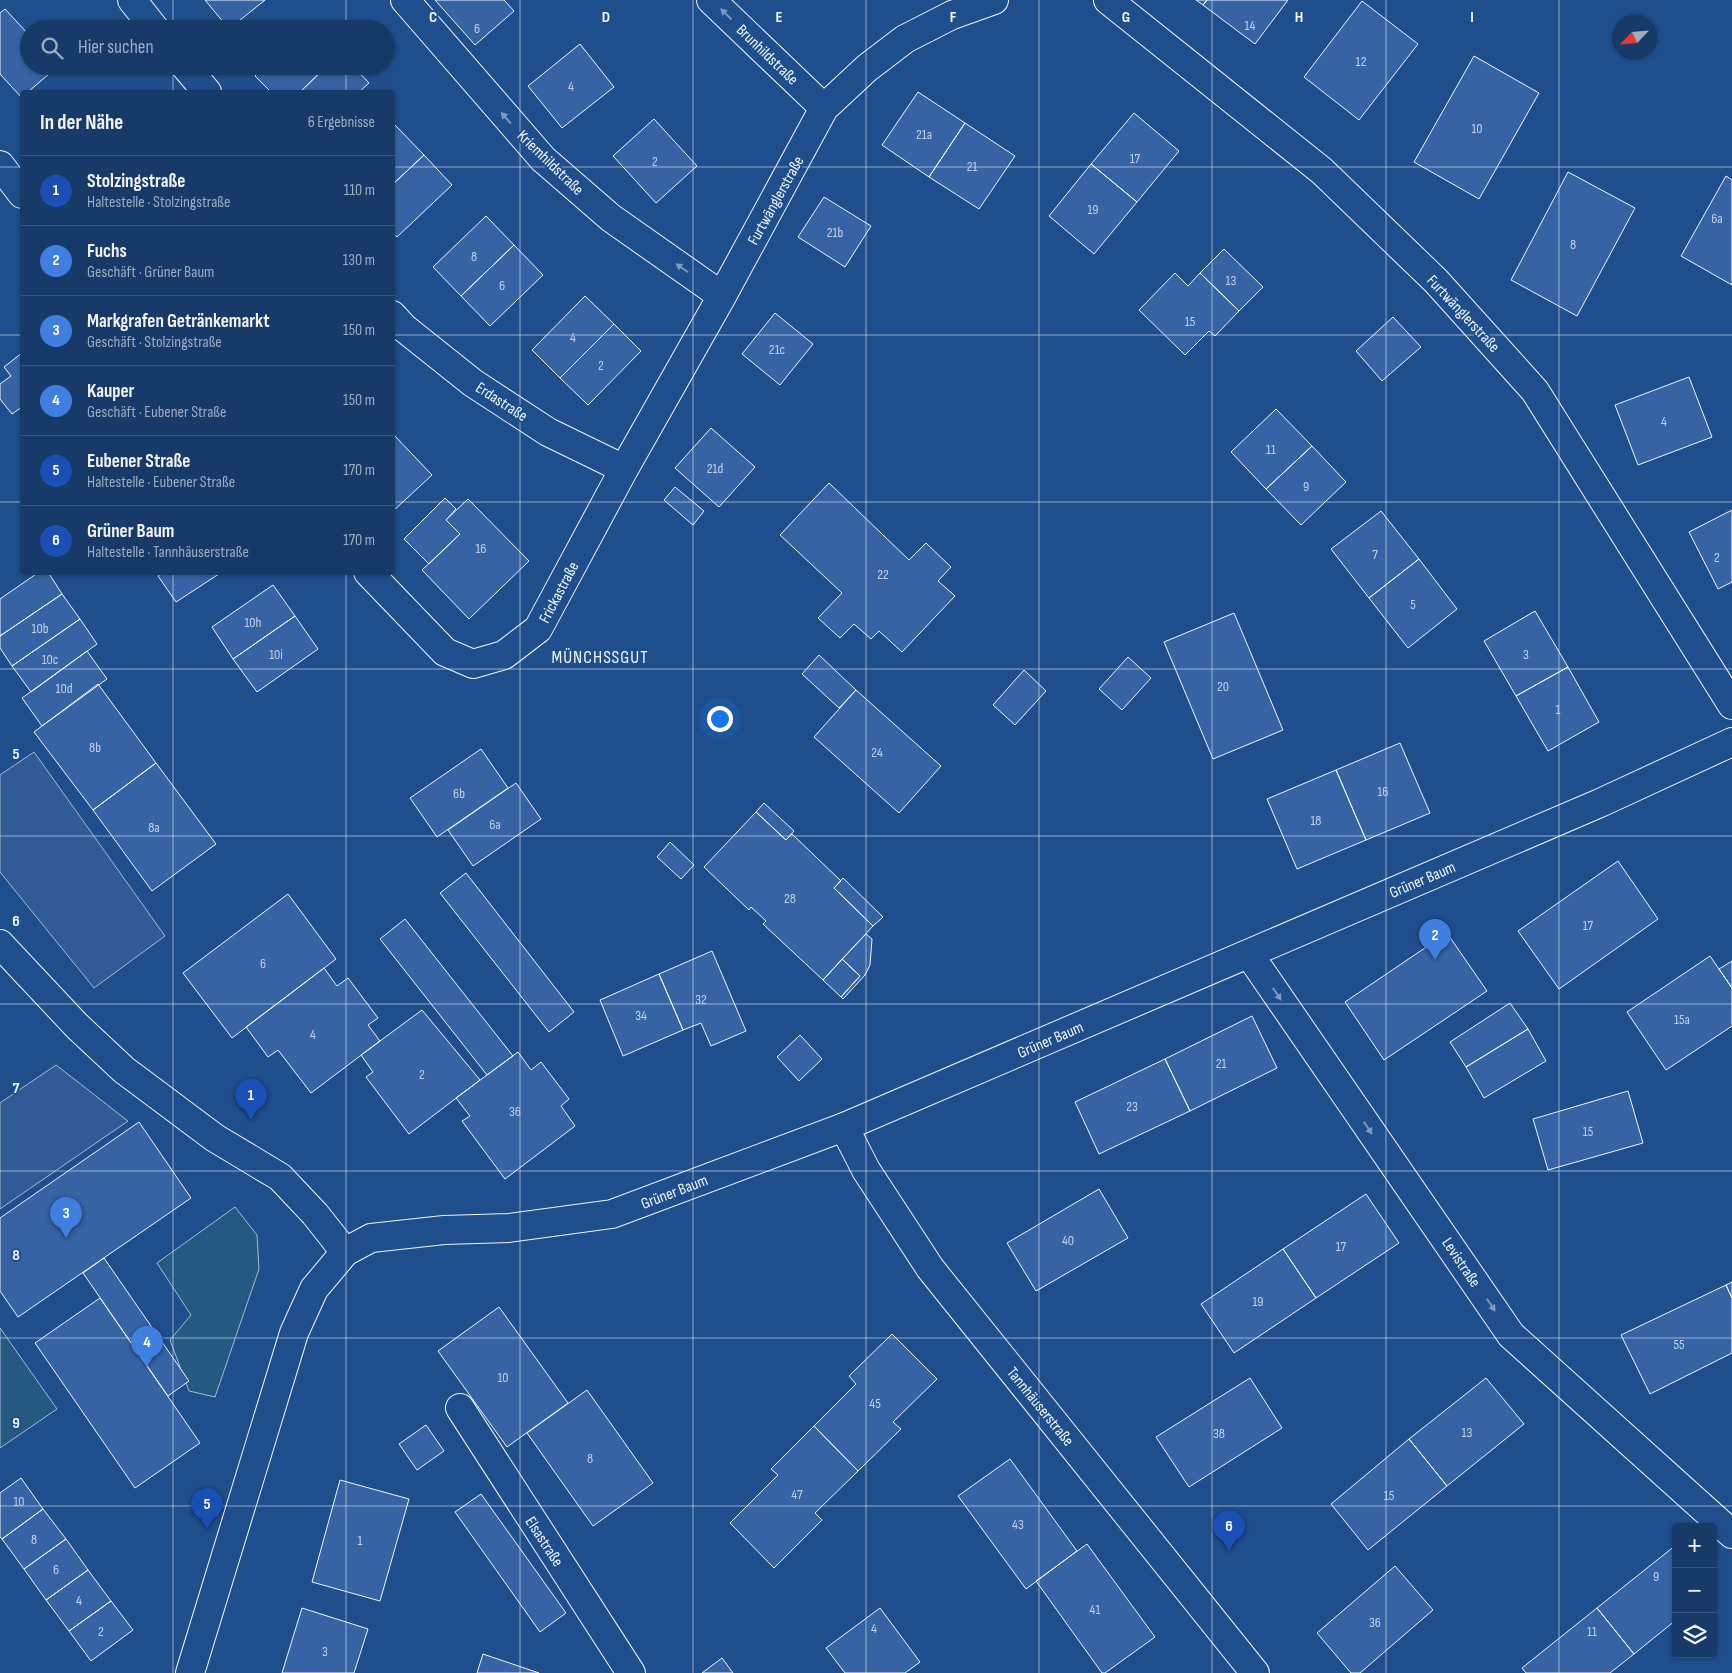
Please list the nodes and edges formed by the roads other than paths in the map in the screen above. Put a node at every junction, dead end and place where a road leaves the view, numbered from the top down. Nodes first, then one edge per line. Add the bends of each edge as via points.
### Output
1 (132, 0) edge
2 (405, 0) edge
3 (711, 0) edge
4 (994, 0) edge
5 (1108, 0) edge
6 (148, 20) edge
7 (193, 75) edge
8 (205, 90) edge
9 (824, 108) junction
10 (0, 166) edge
11 (20, 191) edge
12 (722, 296) junction
13 (395, 318) edge
14 (624, 469) junction
15 (371, 575) edge
16 (1732, 705) edge
17 (1732, 742) edge
18 (0, 944) edge
19 (1249, 954) junction
20 (844, 1126) junction
21 (344, 1252) junction
22 (460, 1408) dead end
23 (1730, 1527) edge
24 (190, 1673) edge
25 (631, 1673) edge
26 (1255, 1673) edge

1 - 6 street
12 -> 2 street, Kriemhildstraße via 611,218 543,159
9 -> 3 street, Brunhildstraße
4 - 9 street, Furtwänglerstraße via 952,14 905,39 867,68
5 - 16 street, Furtwänglerstraße via 1322,171 1436,281 1535,391
7 - 8 street
9 - 12 street, Furtwänglerstraße
10 - 11 street
12 - 14 street, Furtwänglerstraße
13 - 14 street, Erdastraße via 473,383 548,432
14 - 15 street, Frickastraße via 538,630 504,655 473,664 445,652
17 - 19 street, Grüner Baum via 1600,803
18 - 21 street via 124,1070 215,1138 280,1177 315,1214
19 - 20 street, Grüner Baum
19 -> 23 street, Levistraße via 1511,1335
20 - 21 street, Grüner Baum via 612,1214 509,1228 444,1230 372,1238
20 - 26 street, Tannhäuserstraße via 866,1170 930,1268
21 - 24 street via 314,1289 294,1334
22 - 25 street, Elsastraße

